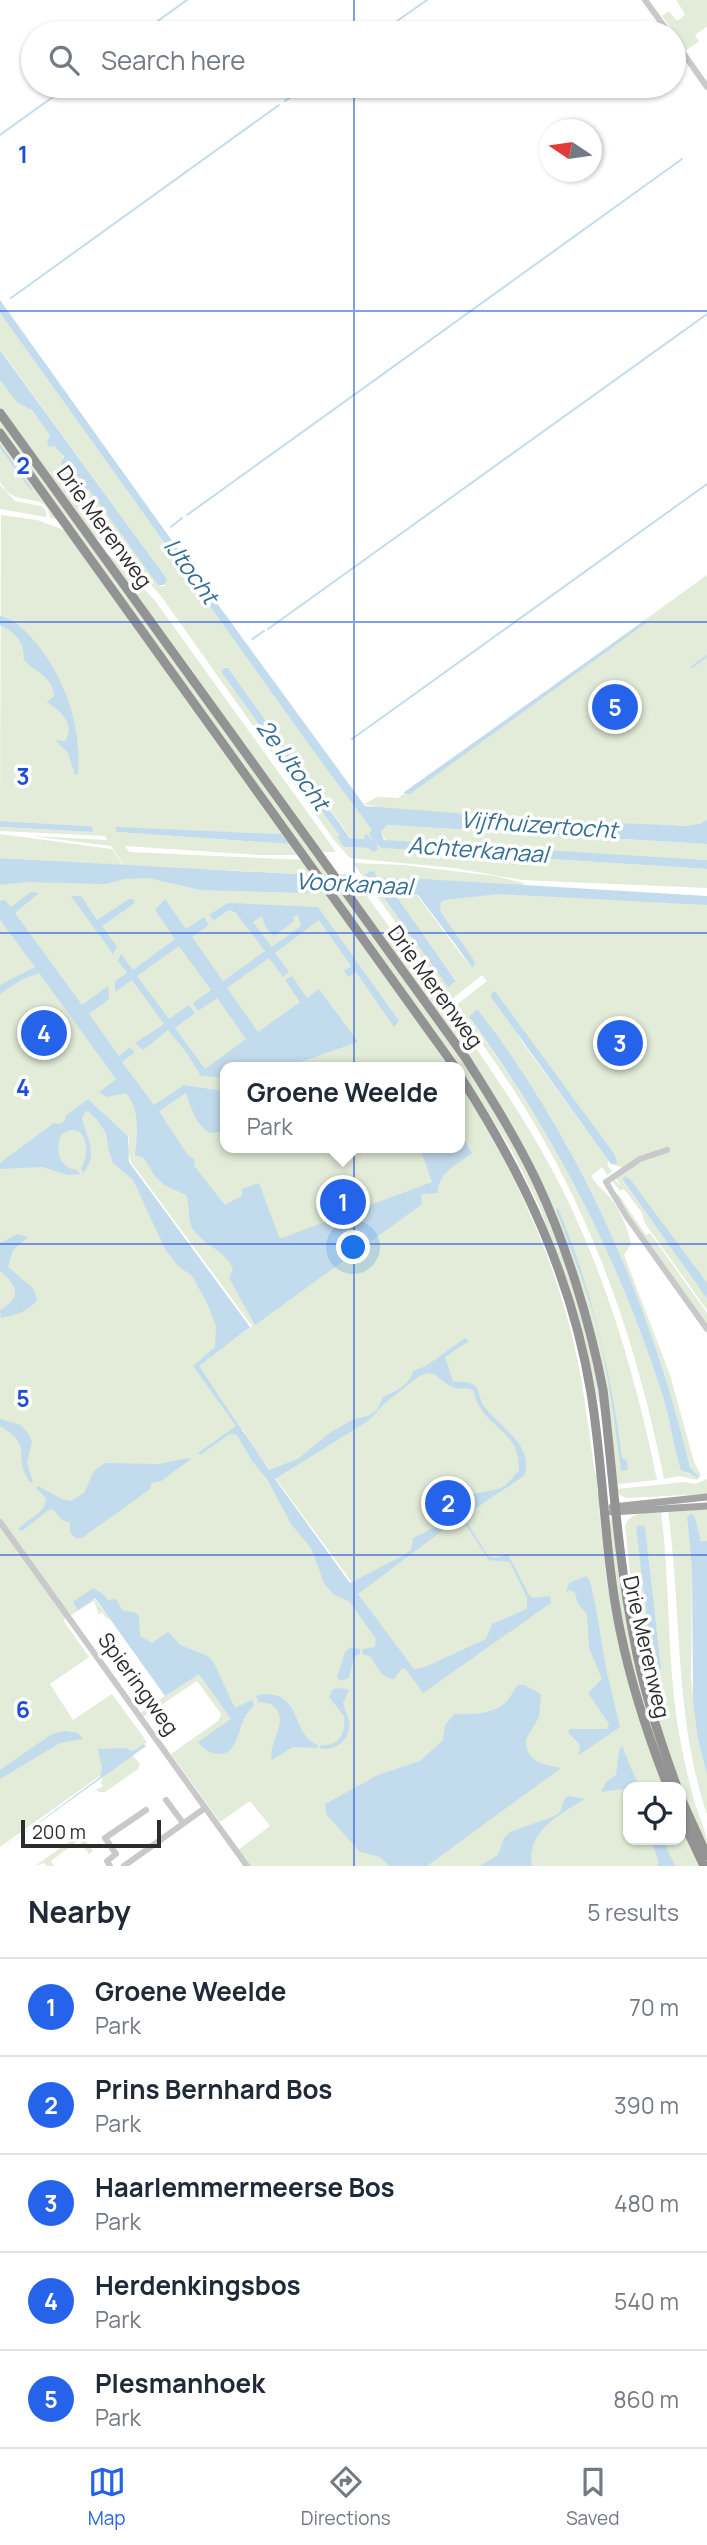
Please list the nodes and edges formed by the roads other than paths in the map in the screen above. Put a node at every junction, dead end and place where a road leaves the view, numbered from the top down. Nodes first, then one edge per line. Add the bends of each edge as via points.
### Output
1 (645, 0) edge
2 (660, 21) edge
3 (686, 57) edge
4 (707, 87) edge
5 (0, 413) edge
6 (0, 433) edge
7 (451, 1062) edge
8 (465, 1084) edge
9 (667, 1150) dead end
10 (707, 1329) edge
11 (707, 1497) edge
12 (707, 1506) edge
13 (616, 1509) junction
14 (605, 1510) junction
15 (0, 1522) edge
16 (666, 1782) edge
17 (675, 1782) edge
18 (166, 1800) dead end
19 (205, 1808) junction
20 (686, 1809) edge
21 (146, 1810) dead end
22 (183, 1824) junction
23 (686, 1828) edge
24 (707, 1856) edge
25 (110, 1866) edge
26 (124, 1866) edge
27 (247, 1866) edge
28 (704, 1866) edge

1 - 2 street
3 - 4 street
5 - 13 highway, Drie Merenweg via 496,1106 538,1184 585,1312 605,1402
6 - 7 highway, Drie Merenweg
8 - 14 highway, Drie Merenweg via 527,1190 564,1286 591,1393
9 - 10 street via 640,1159 606,1182
11 - 13 main road
12 - 13 main road
13 - 14 main road
13 - 17 highway, Drie Merenweg via 635,1644
14 - 16 highway, Drie Merenweg via 620,1629
15 - 19 street, Spieringweg
18 - 22 street
19 - 22 street
19 - 27 street, Spieringweg
20 - 24 highway
21 - 25 street via 105,1838 117,1854 107,1861
22 - 26 street
23 - 28 highway

